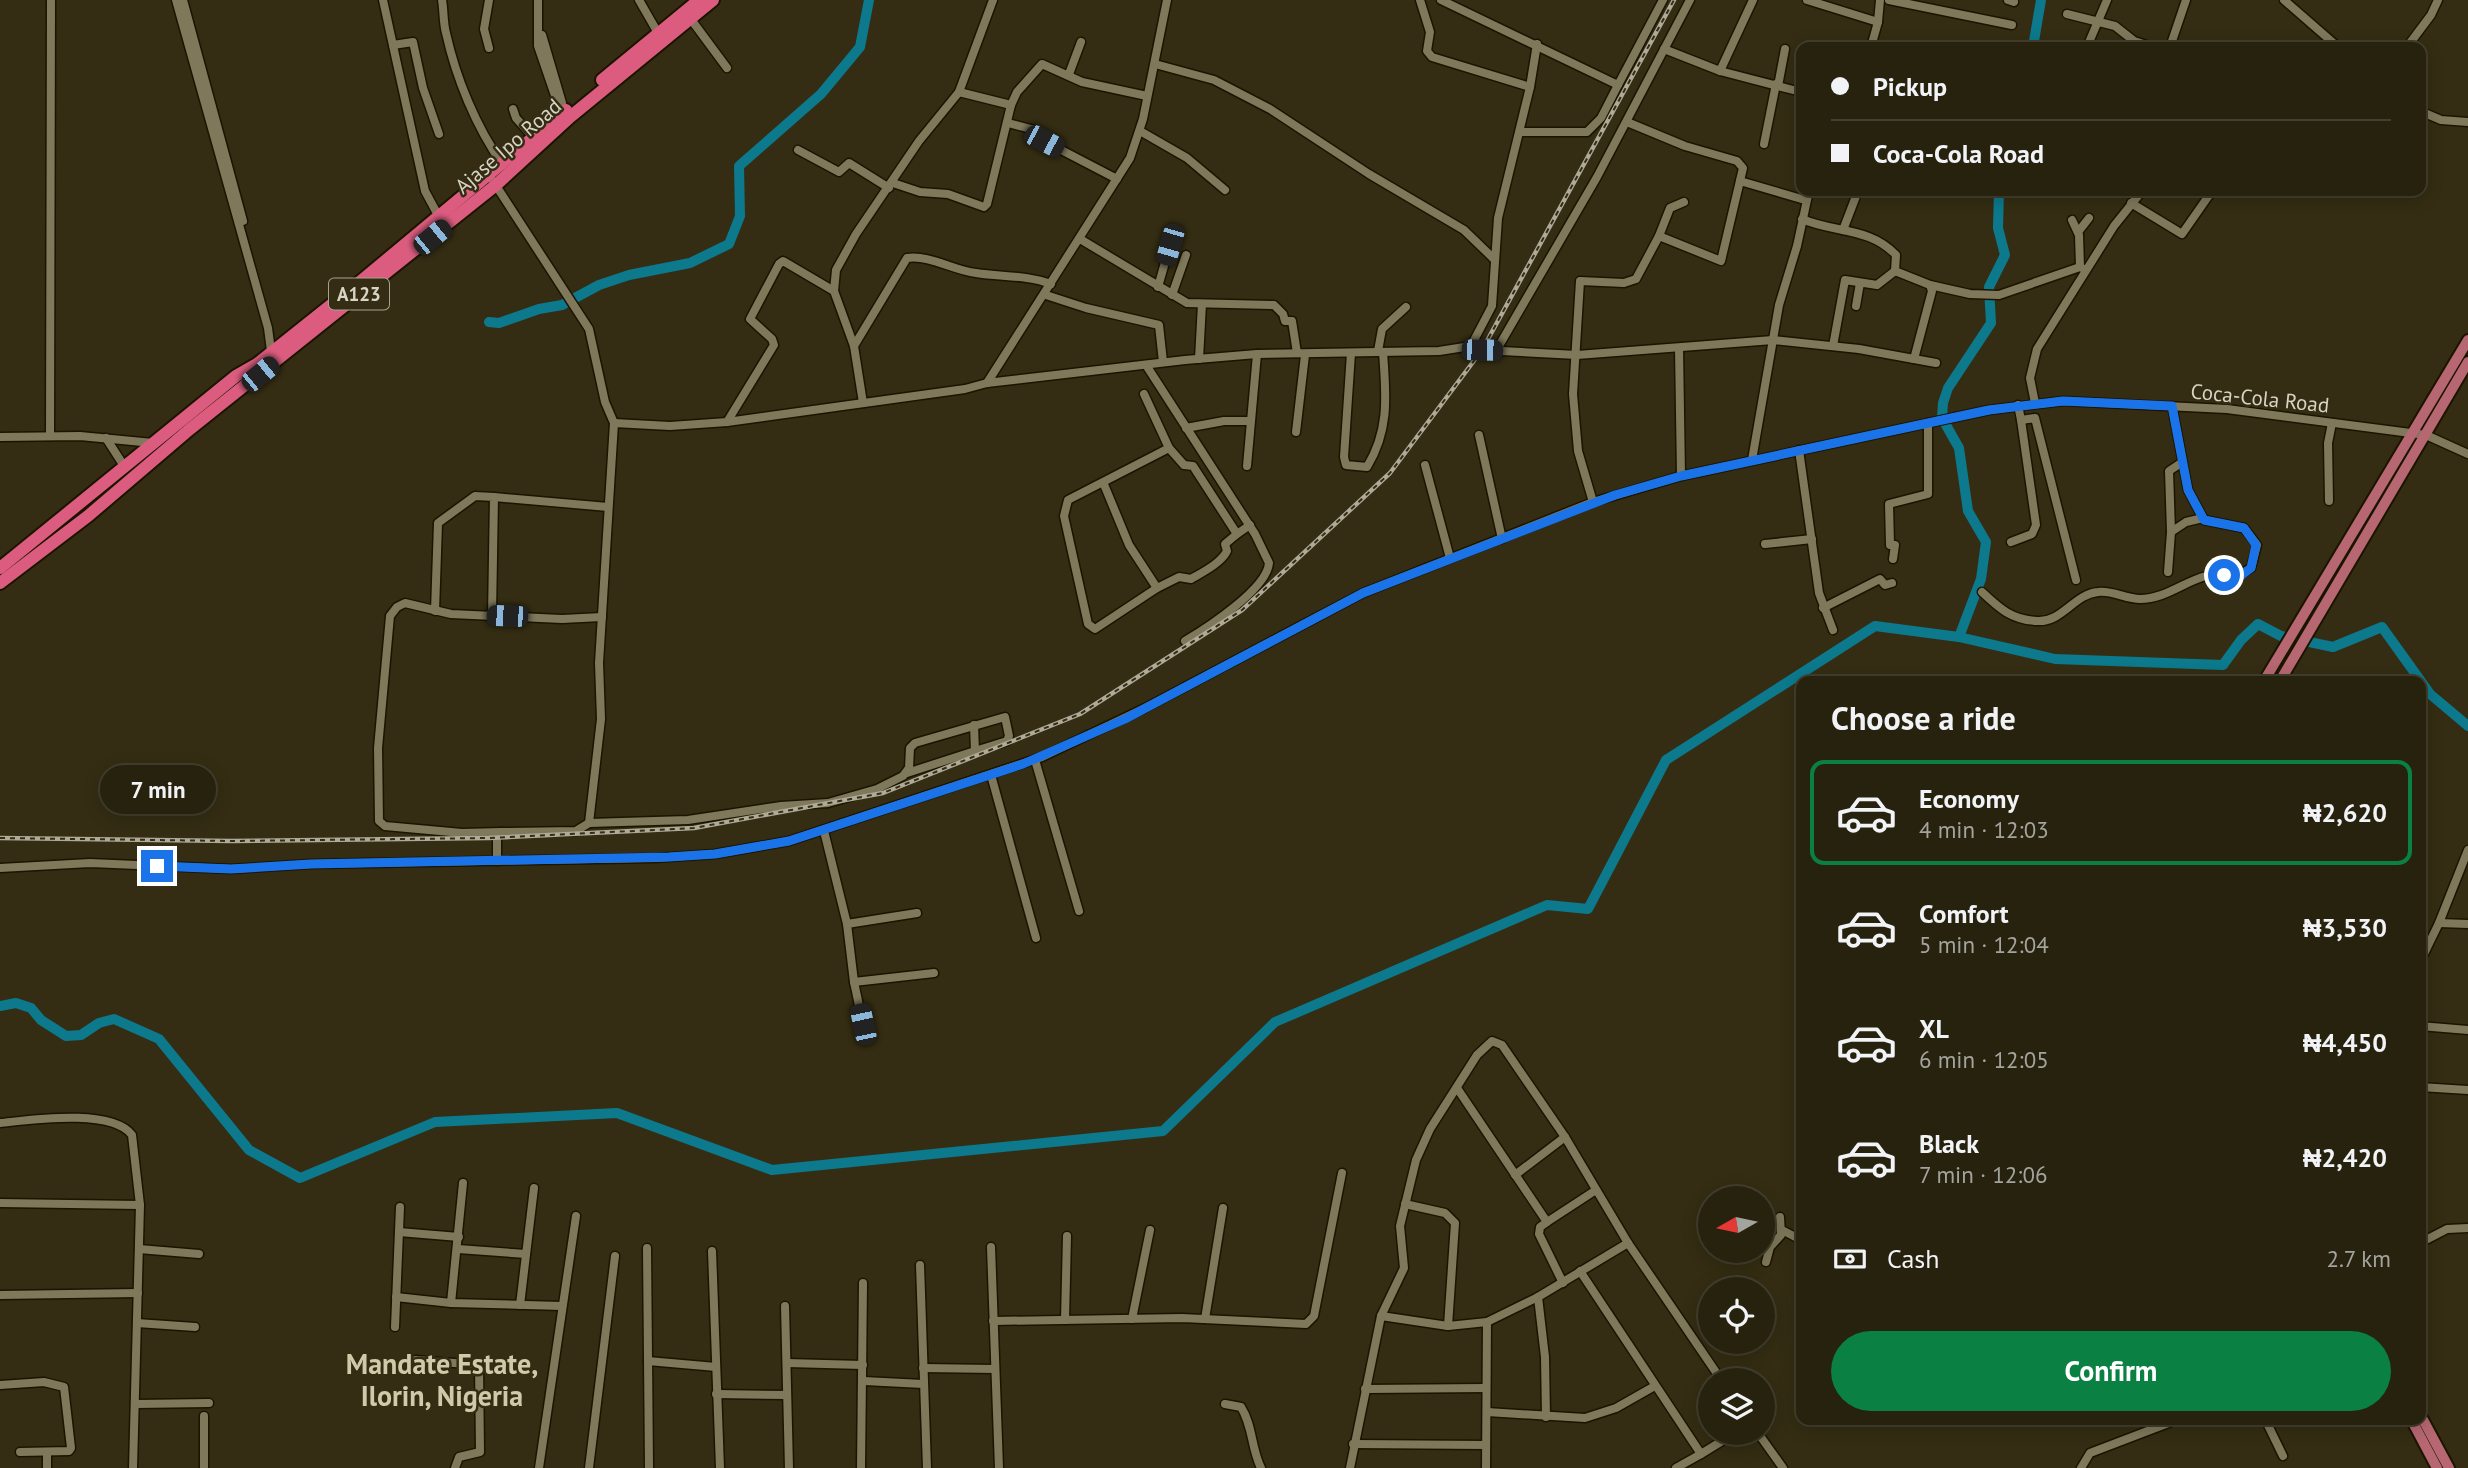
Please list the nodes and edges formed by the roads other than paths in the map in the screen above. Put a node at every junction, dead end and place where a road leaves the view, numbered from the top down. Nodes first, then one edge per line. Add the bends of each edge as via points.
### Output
1 (51, 0) edge
2 (176, 0) edge
3 (183, 0) edge
4 (383, 0) edge
5 (442, 0) edge
6 (489, 0) edge
7 (639, 0) edge
8 (699, 0) edge
9 (713, 0) edge
10 (993, 0) edge
11 (1167, 0) edge
12 (1420, 0) edge
13 (1441, 0) edge
14 (1663, 0) edge
15 (1690, 0) edge
16 (1753, 0) edge
17 (1807, 0) edge
18 (1880, 0) edge
19 (1889, 0) edge
20 (2107, 0) edge
21 (2186, 0) edge
22 (2284, 0) edge
23 (2438, 0) edge
24 (537, 2) edge
25 (2067, 14) dead end
26 (690, 18) junction
27 (1878, 22) junction
28 (2098, 22) junction
29 (2012, 25) dead end
30 (659, 33) junction
31 (1081, 42) dead end
32 (1872, 42) edge
33 (2089, 42) edge
34 (2137, 42) edge
35 (2172, 42) edge
36 (2332, 42) edge
37 (2411, 42) edge
38 (1537, 44) junction
39 (393, 45) junction
40 (489, 48) dead end
41 (1664, 49) junction
42 (1785, 49) dead end
43 (1155, 64) junction
44 (727, 68) dead end
45 (1720, 72) junction
46 (1069, 74) junction
47 (1618, 85) junction
48 (1777, 85) junction
49 (1530, 87) junction
50 (1796, 91) edge
51 (959, 92) junction
52 (1147, 96) junction
53 (1011, 105) junction
54 (513, 109) dead end
55 (2426, 114) edge
56 (566, 116) junction
57 (1627, 122) junction
58 (2468, 122) edge
59 (1008, 123) junction
60 (1140, 131) junction
61 (1520, 132) junction
62 (439, 134) dead end
63 (534, 138) junction
64 (1764, 144) dead end
65 (798, 150) dead end
66 (503, 165) junction
67 (1118, 179) junction
68 (492, 181) junction
69 (1740, 181) junction
70 (891, 186) junction
71 (1225, 190) dead end
72 (1807, 196) edge
73 (1856, 196) edge
74 (2137, 196) edge
75 (2209, 196) edge
76 (1805, 200) junction
77 (1684, 202) dead end
78 (2131, 203) junction
79 (439, 217) junction
80 (2089, 218) dead end
81 (1801, 219) junction
82 (2072, 220) dead end
83 (1843, 230) junction
84 (2078, 232) junction
85 (1659, 236) junction
86 (1080, 239) junction
87 (1494, 242) junction
88 (1170, 245) dead end
89 (1482, 245) junction
90 (1186, 255) dead end
91 (1494, 259) junction
92 (2084, 269) junction
93 (1895, 271) junction
94 (1860, 283) junction
95 (1051, 284) junction
96 (1930, 285) junction
97 (1158, 287) junction
98 (834, 291) junction
99 (1046, 295) junction
100 (1172, 295) junction
101 (1202, 304) junction
102 (1856, 306) dead end
103 (1406, 307) dead end
104 (1773, 340) junction
105 (2468, 340) edge
106 (283, 342) junction
107 (855, 346) junction
108 (1471, 346) junction
109 (1833, 346) junction
110 (1679, 348) junction
111 (271, 351) junction
112 (1496, 351) junction
113 (1381, 352) junction
114 (1351, 353) junction
115 (1256, 354) junction
116 (1301, 354) junction
117 (1577, 355) junction
118 (1199, 359) junction
119 (1914, 359) junction
120 (1163, 362) junction
121 (2468, 362) edge
122 (1936, 363) dead end
123 (1146, 365) junction
124 (987, 383) junction
125 (1144, 394) dead end
126 (863, 403) junction
127 (2035, 403) junction
128 (2018, 405) junction
129 (2172, 406) junction
130 (1250, 421) junction
131 (2021, 421) junction
132 (727, 422) junction
133 (1932, 422) junction
134 (614, 423) junction
135 (2332, 423) junction
136 (1186, 428) junction
137 (1296, 432) dead end
138 (2413, 433) junction
139 (1479, 435) dead end
140 (2426, 435) junction
141 (50, 436) junction
142 (0, 438) edge
143 (106, 438) junction
144 (153, 443) junction
145 (1169, 448) junction
146 (1800, 450) junction
147 (2468, 454) edge
148 (1752, 460) junction
149 (2181, 463) junction
150 (1425, 465) dead end
151 (124, 466) junction
152 (1247, 466) dead end
153 (1681, 476) junction
154 (1102, 482) junction
155 (494, 497) junction
156 (2329, 501) dead end
157 (1593, 502) junction
158 (608, 507) junction
159 (2203, 518) junction
160 (1250, 525) junction
161 (2171, 533) junction
162 (1237, 534) junction
163 (1502, 539) junction
164 (1812, 539) junction
165 (2011, 542) dead end
166 (1765, 544) dead end
167 (1450, 558) junction
168 (1893, 559) dead end
169 (0, 568) edge
170 (2168, 572) dead end
171 (2336, 574) junction
172 (2076, 580) dead end
173 (0, 583) edge
174 (1892, 583) dead end
175 (1157, 588) junction
176 (1982, 592) dead end
177 (1823, 608) junction
178 (435, 611) junction
179 (492, 615) junction
180 (602, 617) junction
181 (1833, 630) dead end
182 (1185, 642) dead end
183 (2267, 676) edge
184 (2283, 676) edge
185 (974, 725) junction
186 (975, 751) junction
187 (1035, 760) junction
188 (991, 775) junction
189 (904, 776) junction
190 (589, 823) junction
191 (824, 831) junction
192 (500, 832) junction
193 (2468, 850) edge
194 (497, 861) junction
195 (0, 868) edge
196 (1079, 911) dead end
197 (917, 913) dead end
198 (2439, 923) junction
199 (847, 924) junction
200 (2468, 924) edge
201 (1036, 938) dead end
202 (2426, 950) edge
203 (934, 973) dead end
204 (854, 982) junction
205 (863, 1024) dead end
206 (2426, 1026) edge
207 (2468, 1030) edge
208 (1457, 1087) junction
209 (2426, 1087) edge
210 (2468, 1090) edge
211 (0, 1123) edge
212 (1565, 1138) junction
213 (1342, 1174) dead end
214 (1515, 1175) junction
215 (463, 1183) dead end
216 (534, 1188) dead end
217 (1596, 1190) junction
218 (0, 1203) edge
219 (1405, 1204) junction
220 (140, 1205) junction
221 (400, 1207) dead end
222 (1223, 1208) dead end
223 (576, 1216) dead end
224 (1780, 1217) dead end
225 (1547, 1222) junction
226 (2468, 1228) edge
227 (1150, 1230) dead end
228 (1782, 1230) junction
229 (399, 1232) junction
230 (1067, 1236) dead end
231 (459, 1237) junction
232 (1796, 1237) edge
233 (2426, 1240) edge
234 (1775, 1242) edge
235 (1628, 1244) junction
236 (991, 1247) dead end
237 (647, 1248) dead end
238 (139, 1249) junction
239 (458, 1249) junction
240 (712, 1251) dead end
241 (199, 1254) dead end
242 (526, 1254) junction
243 (615, 1255) dead end
244 (920, 1265) dead end
245 (1580, 1271) junction
246 (863, 1283) dead end
247 (1563, 1283) junction
248 (138, 1293) junction
249 (0, 1295) edge
250 (396, 1297) junction
251 (1538, 1297) junction
252 (451, 1303) junction
253 (520, 1305) junction
254 (562, 1306) junction
255 (785, 1306) dead end
256 (1381, 1317) junction
257 (1132, 1319) junction
258 (1205, 1319) junction
259 (1065, 1320) junction
260 (993, 1321) junction
261 (1487, 1322) junction
262 (137, 1323) junction
263 (1448, 1326) junction
264 (195, 1327) dead end
265 (395, 1327) dead end
266 (416, 1360) dead end
267 (648, 1361) junction
268 (787, 1363) junction
269 (863, 1365) junction
270 (716, 1367) junction
271 (923, 1367) junction
272 (1713, 1368) edge
273 (995, 1369) junction
274 (864, 1381) junction
275 (923, 1384) junction
276 (0, 1385) edge
277 (1653, 1387) junction
278 (1485, 1388) junction
279 (1365, 1389) junction
280 (716, 1394) junction
281 (787, 1395) junction
282 (209, 1403) dead end
283 (136, 1404) junction
284 (1225, 1404) dead end
285 (1487, 1412) junction
286 (204, 1416) dead end
287 (1546, 1417) junction
288 (2163, 1425) edge
289 (2268, 1425) edge
290 (2414, 1425) edge
291 (2426, 1425) edge
292 (1353, 1444) junction
293 (1486, 1445) junction
294 (1715, 1445) edge
295 (1767, 1445) edge
296 (20, 1452) dead end
297 (47, 1454) junction
298 (1700, 1454) junction
299 (2283, 1456) dead end
300 (47, 1468) edge
301 (133, 1468) edge
302 (204, 1468) edge
303 (455, 1468) edge
304 (539, 1468) edge
305 (589, 1468) edge
306 (649, 1468) edge
307 (720, 1468) edge
308 (789, 1468) edge
309 (861, 1468) edge
310 (927, 1468) edge
311 (999, 1468) edge
312 (1261, 1468) edge
313 (1350, 1468) edge
314 (1486, 1468) edge
315 (1676, 1468) edge
316 (1783, 1468) edge
317 (2081, 1468) edge
318 (2437, 1468) edge
319 (2449, 1468) edge

1 - 141 street
2 - 111 street
3 - 106 street via 270,323
4 - 39 street
5 - 66 street via 447,36 481,131
6 - 40 street via 484,29
7 - 30 street
8 - 30 highway, Ajase Ipo Road / A123
9 - 26 highway, Ajase Ipo Road / A123
10 - 51 street
11 - 43 street
12 - 49 street via 1430,32 1427,51 1432,57
13 - 38 street
14 - 47 street
15 - 41 street
16 - 45 street
17 - 27 street
18 - 27 street
19 - 29 street
20 - 28 street
21 - 35 street
22 - 36 street
23 - 37 street
24 - 56 street via 548,61
25 - 28 street
26 - 44 street
26 - 56 highway, Ajase Ipo Road / A123
27 - 32 street
28 - 33 street
28 - 34 street via 2115,26
30 - 56 highway, Ajase Ipo Road / A123
31 - 46 street
38 - 47 street
38 - 49 street
39 - 62 street via 413,42
39 - 79 street via 425,191
41 - 45 street
41 - 57 street
42 - 48 street
43 - 52 street
43 - 89 street via 1214,80 1251,99
45 - 48 street
46 - 52 street via 1082,82
46 - 53 street via 1042,64
47 - 61 street via 1601,118 1587,132
48 - 50 street
48 - 64 street
49 - 61 street
51 - 53 street
51 - 70 street via 919,141
52 - 60 street
53 - 59 street
54 - 63 street
55 - 58 street
56 - 63 highway, Ajase Ipo Road / A123
56 - 68 highway, Ajase Ipo Road / A123
57 - 69 street via 1737,162 1743,168
57 - 112 street
59 - 67 street via 1035,130 1044,141
59 - 70 street via 984,206 948,194
60 - 67 street
60 - 71 street via 1187,158
61 - 87 street
63 - 66 highway, Ajase Ipo Road / A123
65 - 70 street via 839,172 849,163
66 - 68 highway, Ajase Ipo Road / A123
67 - 86 street
68 - 79 highway, Ajase Ipo Road / A123
68 - 134 street via 589,329
68 - 173 highway, Ajase Ipo Road / A123 via 88,516
69 - 76 street
69 - 85 street via 1721,261
70 - 98 street via 836,270
72 - 76 street
73 - 83 street
74 - 78 street
75 - 78 street via 2182,234
76 - 81 street
77 - 85 street via 1670,208
78 - 92 street
79 - 106 highway, Ajase Ipo Road / A123
80 - 84 street
81 - 83 street via 1825,229
81 - 104 street
82 - 84 street
83 - 93 street via 1882,242 1896,255
84 - 92 street
85 - 117 street via 1636,279 1624,283 1580,281
86 - 95 street
86 - 97 street
87 - 89 street
87 - 91 street
88 - 97 street
89 - 91 street
90 - 100 street
91 - 108 street via 1492,306
92 - 96 street via 1999,295
92 - 127 street via 2037,349 2030,378
93 - 94 street via 1881,284
93 - 96 street
94 - 102 street
94 - 109 street via 1848,280 1843,284
95 - 99 street
95 - 107 street via 973,273 919,256 907,258
96 - 119 street
97 - 100 street
98 - 107 street
98 - 132 street via 793,264 779,264 750,319 774,345
99 - 120 street via 1159,325
99 - 124 street
100 - 101 street via 1186,303
101 - 116 street via 1274,305 1285,321 1292,321
101 - 118 street
103 - 113 street via 1382,329
104 - 109 street
104 - 110 street
104 - 148 street
105 - 138 main road
106 - 111 highway, Ajase Ipo Road / A123
107 - 126 street
108 - 112 street
108 - 113 street
109 - 119 street
110 - 117 street
110 - 153 street
111 - 144 highway, Ajase Ipo Road / A123
112 - 117 street
113 - 114 street
113 - 114 street via 1386,402 1381,443 1367,467 1353,468 1346,465 1344,457
114 - 116 street
115 - 116 street
115 - 118 street
115 - 130 street
116 - 137 street
117 - 157 street via 1576,430
118 - 120 street
119 - 122 street
120 - 123 street
121 - 140 main road
123 - 124 street
123 - 136 street
124 - 126 street
125 - 145 street
126 - 132 street
127 - 128 street, Coca-Cola Road
127 - 129 street, Coca-Cola Road
128 - 131 street
128 - 133 street, Coca-Cola Road
129 - 135 street, Coca-Cola Road
129 - 149 street
130 - 136 street
130 - 152 street
131 - 165 street via 2036,525 2032,534
131 - 172 street via 2035,418
132 - 134 street
133 - 146 street, Coca-Cola Road
133 - 168 street via 1928,494 1889,504
134 - 158 street
135 - 138 street, Coca-Cola Road
135 - 156 street
136 - 160 street
138 - 140 street, Coca-Cola Road
138 - 171 main road
139 - 163 street
140 - 147 street, Coca-Cola Road
140 - 171 main road
141 - 142 street
141 - 143 street
143 - 144 street
143 - 151 street
144 - 151 highway, Ajase Ipo Road / A123
145 - 154 street
145 - 162 street via 1184,465 1194,466
146 - 148 street, Coca-Cola Road
146 - 164 street
148 - 153 street, Coca-Cola Road
149 - 159 street via 2188,490
149 - 161 street via 2169,471
150 - 167 street
151 - 169 highway, Ajase Ipo Road / A123
153 - 157 street, Coca-Cola Road
154 - 175 street via 1129,545
154 - 175 street via 1068,500 1064,509 1090,628 1099,627
155 - 158 street
155 - 178 street via 475,496 438,523
155 - 179 street
157 - 163 street, Coca-Cola Road
158 - 180 street
159 - 161 street via 2186,522
159 - 176 street via 2244,528 2256,545 2251,568 2239,577 2206,575 2149,598 2099,591 2041,622 2014,618
160 - 162 street
160 - 182 street via 1269,563 1266,573 1226,616
161 - 170 street
162 - 175 street via 1225,544 1225,556 1198,575 1179,577
163 - 167 street, Coca-Cola Road
164 - 166 street
164 - 177 street
167 - 187 street, Coca-Cola Road via 1363,593 1145,708
171 - 183 main road
171 - 184 main road
174 - 177 street via 1885,585 1880,579
177 - 181 street
178 - 179 street
178 - 192 street via 405,603 387,622 378,748 379,821 385,826 462,833
179 - 180 street via 562,620
180 - 190 street via 601,719
185 - 186 street
185 - 186 street via 1005,717 1010,736 998,746
185 - 189 street via 911,745
186 - 189 street
187 - 188 street, Coca-Cola Road
187 - 196 street
188 - 191 street, Coca-Cola Road
188 - 201 street
189 - 190 street via 877,789 809,807 781,806 664,822
190 - 192 street via 576,831
191 - 194 street, Coca-Cola Road via 715,854
191 - 199 street
192 - 194 street
193 - 198 street
194 - 195 street, Coca-Cola Road via 231,869 90,863
197 - 199 street
198 - 200 street
198 - 202 street
199 - 204 street
203 - 204 street
204 - 205 street
206 - 207 street
208 - 212 street via 1478,1055 1496,1040
208 - 214 street
208 - 219 street via 1423,1143
209 - 210 street
211 - 220 street via 97,1120 127,1129 135,1151
212 - 214 street
212 - 217 street
213 - 258 street via 1311,1321
214 - 225 street
215 - 231 street
216 - 242 street
217 - 225 street
217 - 235 street
218 - 220 street
219 - 256 street via 1400,1226 1404,1268
219 - 263 street via 1445,1213 1455,1223
220 - 238 street
221 - 229 street
222 - 258 street
223 - 254 street
224 - 228 street
225 - 247 street via 1539,1234
226 - 233 street via 2447,1229
227 - 257 street
228 - 232 street
228 - 234 street
229 - 231 street
229 - 250 street
230 - 259 street
231 - 239 street
235 - 245 street
235 - 272 street
236 - 260 street
237 - 267 street
238 - 241 street
238 - 248 street
239 - 242 street
239 - 252 street
240 - 270 street
242 - 253 street
243 - 305 street
244 - 271 street
245 - 247 street
245 - 277 street
246 - 269 street
247 - 251 street
248 - 249 street
248 - 262 street
250 - 252 street
250 - 265 street
251 - 261 street
251 - 287 street
252 - 253 street
253 - 254 street
254 - 304 street
255 - 268 street
256 - 263 street
256 - 279 street
257 - 258 street
257 - 259 street
259 - 260 street
260 - 273 street
261 - 263 street
261 - 278 street
262 - 264 street
262 - 283 street
266 - 303 street via 479,1365 480,1452 459,1457
267 - 270 street
267 - 306 street
268 - 269 street
268 - 281 street
269 - 274 street
270 - 280 street
271 - 273 street
271 - 275 street
273 - 311 street
274 - 275 street
274 - 309 street
275 - 310 street
276 - 297 street via 44,1382 64,1387 71,1448
277 - 287 street via 1616,1408 1585,1418
277 - 298 street
278 - 279 street
278 - 285 street
279 - 292 street
280 - 281 street
280 - 307 street
281 - 308 street
282 - 283 street
283 - 301 street
284 - 312 street via 1241,1406
285 - 287 street
285 - 293 street
286 - 302 street
288 - 317 street via 2090,1453
289 - 299 street
290 - 318 main road
291 - 319 main road
292 - 293 street
292 - 313 street
293 - 314 street
294 - 298 street
295 - 316 street
296 - 297 street
297 - 300 street
298 - 315 street

